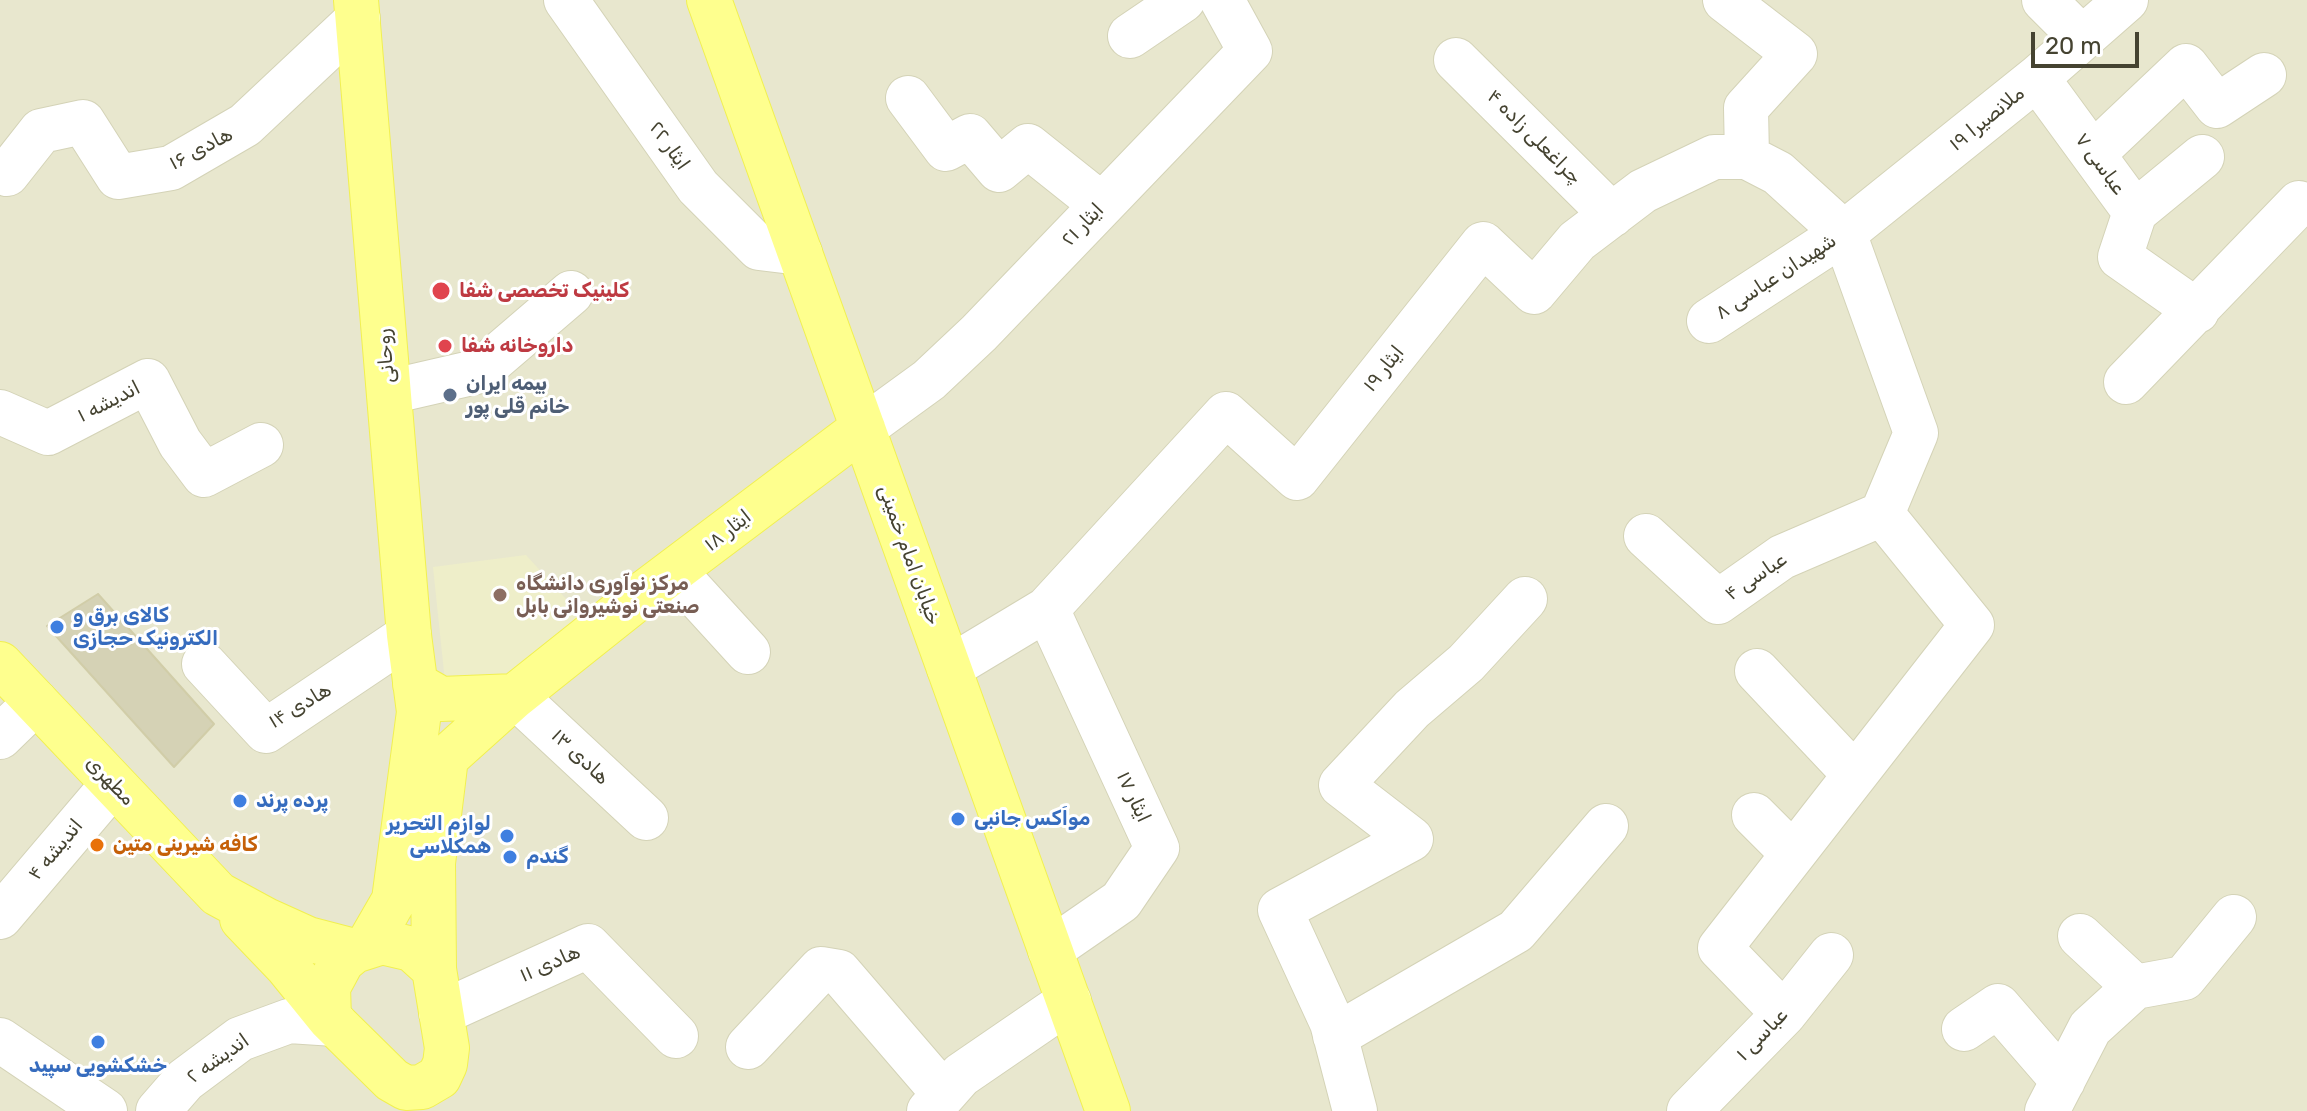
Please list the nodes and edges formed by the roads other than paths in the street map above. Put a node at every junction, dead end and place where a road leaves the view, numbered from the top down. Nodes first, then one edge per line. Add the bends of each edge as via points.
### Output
1 (566, 0) edge
2 (709, 0) edge
3 (1183, 0) edge
4 (1222, 0) edge
5 (1725, 0) edge
6 (2044, 0) edge
7 (2126, 0) edge
8 (357, 10) edge
9 (1130, 36) dead end
10 (2082, 38) junction
11 (1456, 60) dead end
12 (2264, 75) dead end
13 (2037, 78) junction
14 (908, 98) dead end
15 (2093, 154) junction
16 (1747, 157) junction
17 (2202, 157) dead end
18 (7, 174) dead end
19 (2299, 203) dead end
20 (1102, 205) junction
21 (2135, 212) junction
22 (1612, 215) junction
23 (1844, 233) junction
24 (800, 253) junction
25 (571, 293) dead end
26 (2197, 311) junction
27 (1709, 321) dead end
28 (2126, 382) dead end
29 (389, 392) junction
30 (0, 412) edge
31 (863, 428) junction
32 (261, 445) dead end
33 (1882, 514) junction
34 (1646, 536) dead end
35 (675, 572) junction
36 (1525, 599) dead end
37 (1047, 609) junction
38 (409, 635) junction
39 (748, 652) dead end
40 (0, 664) edge
41 (204, 664) dead end
42 (949, 668) junction
43 (1757, 671) dead end
44 (515, 696) junction
45 (417, 698) junction
46 (36, 702) junction
47 (0, 737) edge
48 (1855, 775) junction
49 (113, 784) junction
50 (1754, 815) dead end
51 (646, 818) dead end
52 (1606, 826) dead end
53 (1793, 854) junction
54 (218, 894) junction
55 (0, 917) edge
56 (2234, 917) dead end
57 (2080, 936) dead end
58 (361, 948) junction
59 (1050, 950) junction
60 (1831, 955) dead end
61 (434, 969) junction
62 (2135, 987) junction
63 (1069, 1001) junction
64 (441, 1013) junction
65 (1784, 1014) junction
66 (332, 1021) junction
67 (1964, 1029) dead end
68 (676, 1036) dead end
69 (1335, 1036) junction
70 (0, 1040) edge
71 (748, 1047) dead end
72 (442, 1094) edge
73 (395, 1096) edge
74 (2055, 1096) edge
75 (937, 1102) edge
76 (105, 1111) edge
77 (158, 1111) edge
78 (1108, 1111) edge
79 (1355, 1111) edge
80 (1689, 1111) edge

1 - 24 street, ایثار ۲۲ via 698,187 759,248
2 - 24 main road, خیابان امام خمینی
3 - 9 street
4 - 20 street, ایثار ۲۱ via 1250,51
5 - 16 street via 1795,54 1746,108
6 - 10 street
7 - 10 street, ملانصیرا ۱۹
8 - 18 street, هادی ۱۶ via 245,125 171,168 118,177 83,122 41,131
8 - 29 main road, روحانی
10 - 13 street, ملانصیرا ۱۹
11 - 22 street, چراغعلی زاده ۴
12 - 15 street via 2217,106 2186,66
13 - 15 street, عباسی ۷
13 - 23 street, ملانصیرا ۱۹
14 - 20 street via 946,149 970,136 999,170 1028,146
15 - 21 street, عباسی ۷
16 - 22 street, ایثار ١٩ via 1714,157 1643,191
16 - 23 street via 1778,173
17 - 21 street
19 - 26 street
20 - 31 street, ایثار ۲۱ via 929,380
21 - 26 street, عباسی ۷ via 2120,257
22 - 37 street, ایثار ١٩ via 1577,241 1534,292 1483,244 1297,478 1226,414
23 - 27 street, شهیدان عباسی ۸
23 - 33 street via 1916,433
24 - 31 main road, خیابان امام خمینی
25 - 29 street via 480,371
26 - 28 street
29 - 38 main road, روحانی
30 - 32 street, اندیشه ۱ via 48,433 148,381 180,443 204,475
31 - 35 main road, ایثار ۱۸
31 - 42 main road, خیابان امام خمینی
33 - 34 street, عباسی ۴ via 1782,557 1718,602
33 - 48 street via 1972,625
35 - 39 street
35 - 44 main road, ایثار ۱۸
36 - 69 street via 1341,785 1411,839 1280,910
37 - 42 street, ایثار ١٩
37 - 59 street, ایثار ۱۷ via 1157,848 1121,901
38 - 41 street, هادی ۱۴ via 266,731
38 - 45 main road, روحانی
40 - 46 main road, مطهری
42 - 59 main road, خیابان امام خمینی
43 - 48 street
44 - 45 main road
44 - 51 street, هادی ۱۳
44 - 61 main road, ایثار ۱۸ via 446,758 433,863
45 - 58 main road, روحانی via 394,900
46 - 47 street
46 - 49 main road, مطهری
48 - 53 street
49 - 54 main road, مطهری
49 - 55 street, اندیشه ۴
50 - 53 street
52 - 69 street via 1516,931
53 - 65 street via 1720,948
54 - 58 main road, مطهری via 308,939
54 - 66 main road
56 - 62 street via 2184,978
57 - 62 street
58 - 61 main road, مطهری via 382,942 412,949
58 - 66 main road, روحانی via 342,961 328,987
59 - 63 main road, خیابان امام خمینی
60 - 65 street, عباسی ۱
61 - 64 main road
62 - 74 street via 2090,1028
63 - 75 street via 961,1075
63 - 78 main road, خیابان امام خمینی
64 - 68 street, هادی ۱۱ via 588,946
64 - 72 main road via 447,1048
65 - 80 street, عباسی ۱
66 - 73 main road
66 - 77 street, اندیشه ۲ via 289,1021 240,1039 185,1080
67 - 74 street via 1998,1006
69 - 79 street
70 - 76 street
71 - 75 street via 821,969 839,972
72 - 73 main road via 422,1087 406,1088

